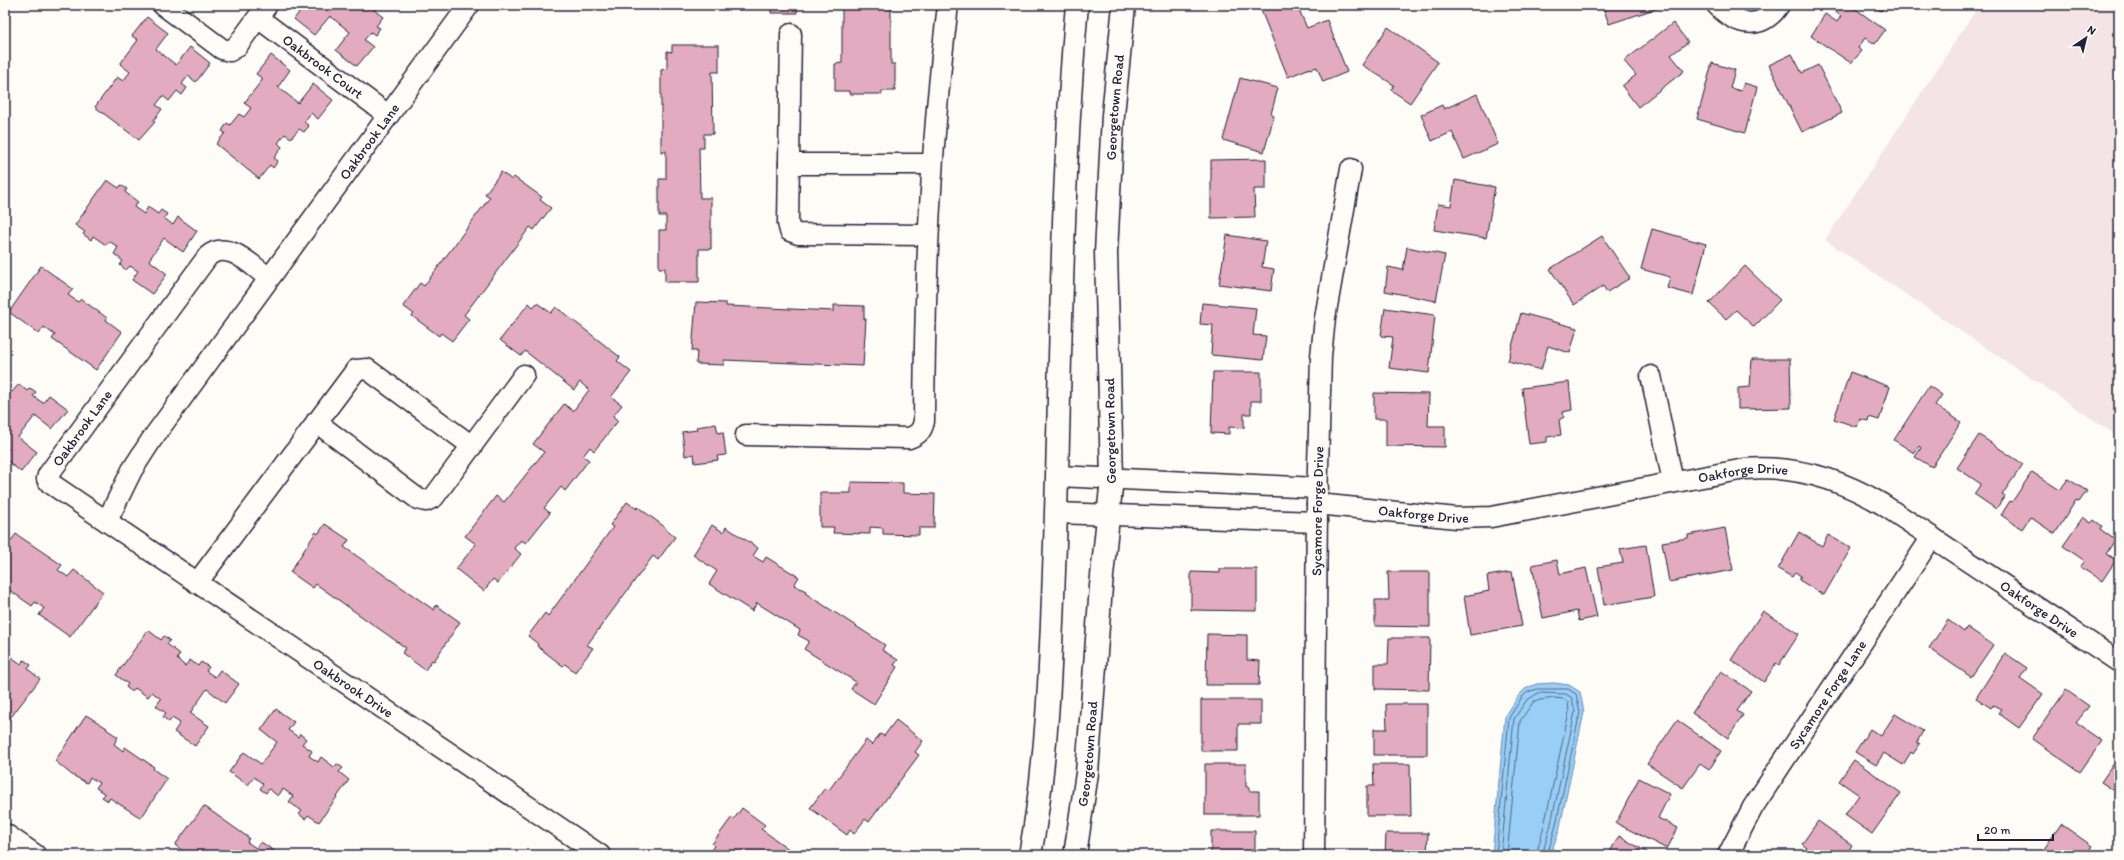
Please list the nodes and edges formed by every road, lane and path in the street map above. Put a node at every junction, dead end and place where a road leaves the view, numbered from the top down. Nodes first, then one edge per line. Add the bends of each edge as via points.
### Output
1 (163, 5) edge
2 (469, 5) edge
3 (948, 5) edge
4 (1077, 5) edge
5 (1124, 5) edge
6 (1717, 5) edge
7 (1779, 5) edge
8 (262, 11) edge
9 (791, 34) dead end
10 (388, 115) junction
11 (789, 164) junction
12 (932, 164) junction
13 (1351, 169) dead end
14 (928, 235) junction
15 (269, 278) junction
16 (524, 375) dead end
17 (1651, 376) dead end
18 (316, 422) junction
19 (746, 435) dead end
20 (472, 446) junction
21 (1057, 476) junction
22 (1112, 478) junction
23 (1673, 482) junction
24 (1317, 505) junction
25 (1056, 513) junction
26 (1109, 515) junction
27 (107, 521) junction
28 (1932, 537) junction
29 (197, 583) junction
30 (2119, 662) edge
31 (7, 842) edge
32 (34, 855) edge
33 (600, 855) edge
34 (1030, 855) edge
35 (1075, 855) edge
36 (1314, 855) edge
37 (1728, 855) edge

1 - 8 street, Oakbrook Court via 222,49 230,51 237,46
2 - 10 street, Oakbrook Lane
3 - 12 street
4 - 21 main road via 1069,97
5 - 22 main road, Georgetown Road via 1113,115 1106,253
6 - 7 street via 1734,19 1750,23 1767,18
8 - 10 street, Oakbrook Court
9 - 11 street
10 - 15 street, Oakbrook Lane
11 - 12 street
11 - 14 street via 788,228 794,234
12 - 14 street
13 - 24 street, Sycamore Forge Drive via 1322,341
14 - 19 street via 924,421 919,433 909,438
15 - 27 street, Oakbrook Lane via 145,448
15 - 27 street, Oakbrook Lane via 231,251 221,249 208,256 48,475 50,483
16 - 20 street
17 - 23 street
18 - 20 street via 353,373 356,370 367,369
18 - 20 street via 418,499 426,501 434,497
18 - 29 street
21 - 22 street, Oakforge Drive
21 - 25 main road
22 - 24 street, Oakforge Drive
22 - 26 main road, Georgetown Road
23 - 24 street, Oakforge Drive via 1491,517 1457,518
23 - 28 street, Oakforge Drive via 1746,469 1805,472 1861,492
24 - 26 street
24 - 36 street, Sycamore Forge Drive
25 - 26 street
25 - 34 main road via 1046,728
26 - 35 main road, Georgetown Road via 1087,772
27 - 29 street, Oakbrook Drive
28 - 30 street, Oakforge Drive
28 - 37 street, Sycamore Forge Lane via 1753,807
29 - 33 street, Oakbrook Drive
31 - 32 main road

